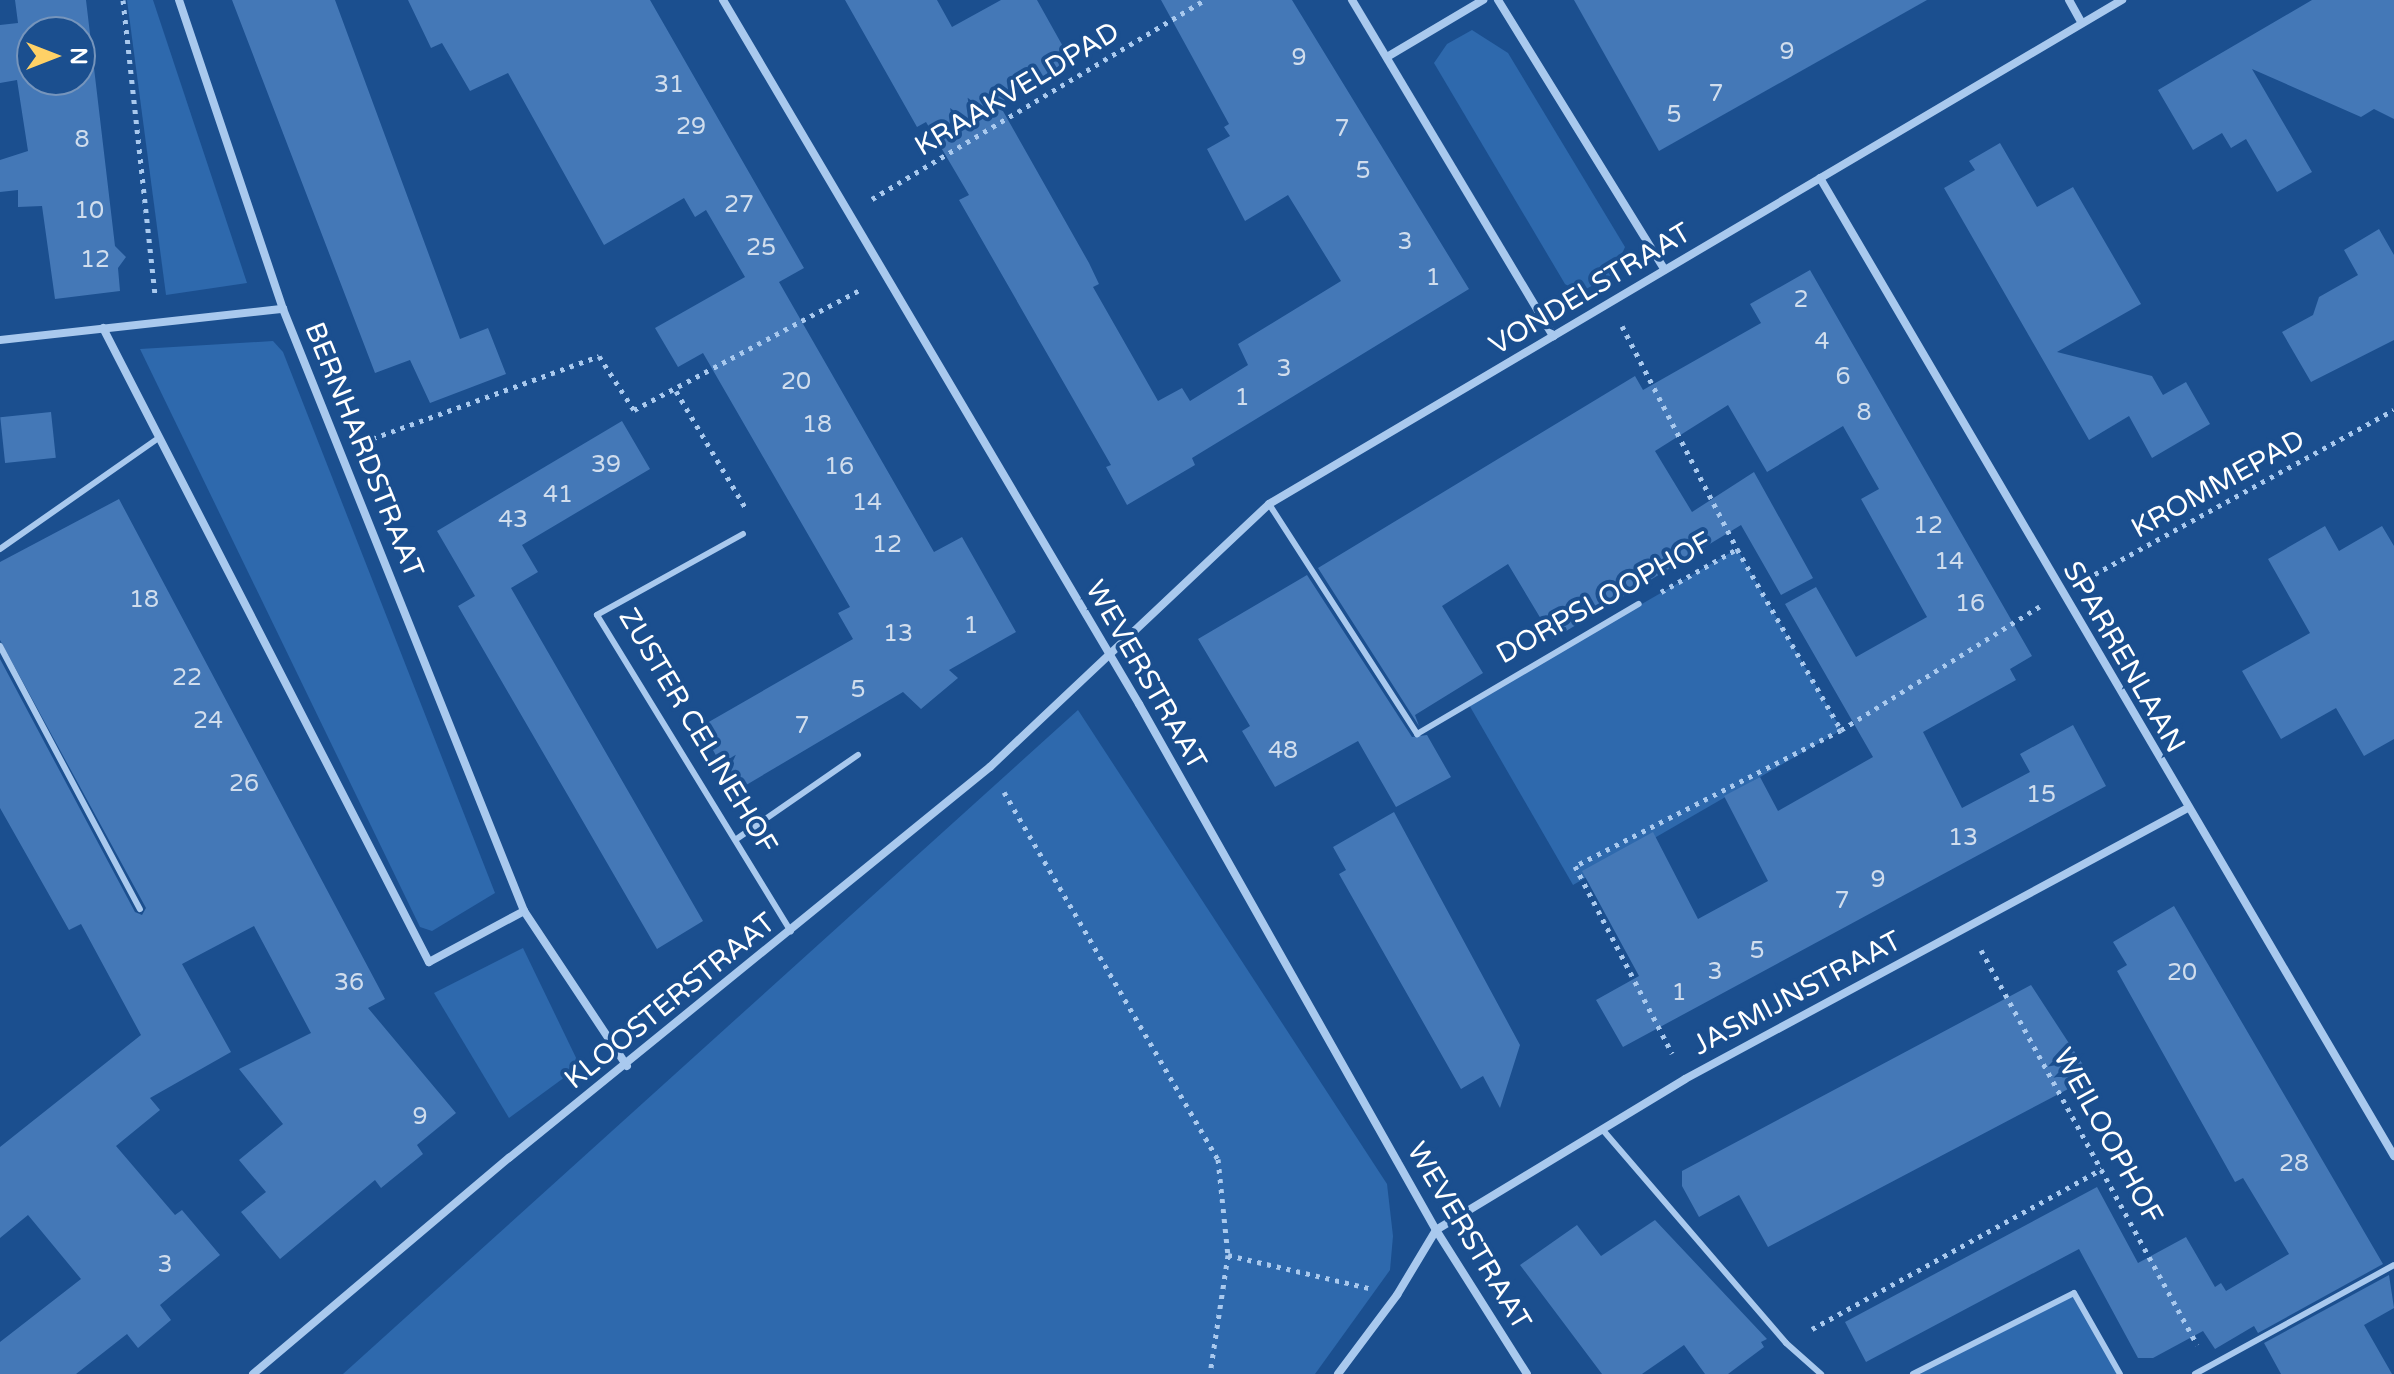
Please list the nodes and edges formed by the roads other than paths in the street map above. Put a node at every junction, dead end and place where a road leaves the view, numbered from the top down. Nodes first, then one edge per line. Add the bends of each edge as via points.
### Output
1 (179, 0) edge
2 (723, 0) edge
3 (1352, 0) edge
4 (1483, 0) edge
5 (1498, 0) edge
6 (2069, 0) edge
7 (2122, 0) edge
8 (2082, 23) junction
9 (1387, 57) junction
10 (1820, 178) junction
11 (1665, 270) junction
12 (283, 309) junction
13 (103, 328) junction
14 (1553, 336) junction
15 (0, 340) edge
16 (157, 439) junction
17 (1269, 504) junction
18 (743, 534) road end
19 (0, 549) edge
20 (1639, 604) road end
21 (0, 646) edge
22 (1110, 656) junction
23 (858, 755) dead end
24 (2186, 809) junction
25 (738, 838) junction
26 (140, 909) dead end
27 (524, 911) junction
28 (791, 931) junction
29 (627, 1066) junction
30 (1602, 1129) junction
31 (2394, 1156) edge
32 (1436, 1230) junction
33 (2394, 1265) edge
34 (253, 1374) edge
35 (1338, 1374) edge
36 (1527, 1374) edge
37 (1821, 1374) edge
38 (1913, 1374) edge
39 (2120, 1374) edge
40 (2195, 1374) edge

1 - 12 street, BERNHARDSTRAAT
2 - 22 street, WEVERSTRAAT
3 - 9 street
4 - 9 street
5 - 11 street
6 - 8 street
7 - 8 street, VONDELSTRAAT
8 - 10 street, VONDELSTRAAT
9 - 14 street
10 - 11 street, VONDELSTRAAT
10 - 24 street, SPARRENLAAN
11 - 14 street, VONDELSTRAAT
12 - 13 street
12 - 27 street, BERNHARDSTRAAT
13 - 15 street
13 - 16 street
14 - 17 street, VONDELSTRAAT
16 - 19 lane
16 - 27 street via 429,962
17 - 20 lane, DORPSLOOPHOF via 1417,734
17 - 22 street, VONDELSTRAAT
18 - 25 lane, ZUSTER CELINEHOF via 597,615
21 - 26 lane
22 - 28 street, KLOOSTERSTRAAT via 990,767
22 - 32 street, WEVERSTRAAT
23 - 25 lane
24 - 30 street, JASMIJNSTRAAT
24 - 31 street, SPARRENLAAN
25 - 28 lane, ZUSTER CELINEHOF
27 - 29 street, BERNHARDSTRAAT
28 - 29 street, KLOOSTERSTRAAT
29 - 34 street, KLOOSTERSTRAAT
30 - 32 street, JASMIJNSTRAAT
30 - 37 lane via 1786,1343
32 - 35 street via 1397,1295
32 - 36 street, WEVERSTRAAT
33 - 40 lane
38 - 39 lane via 2074,1293

